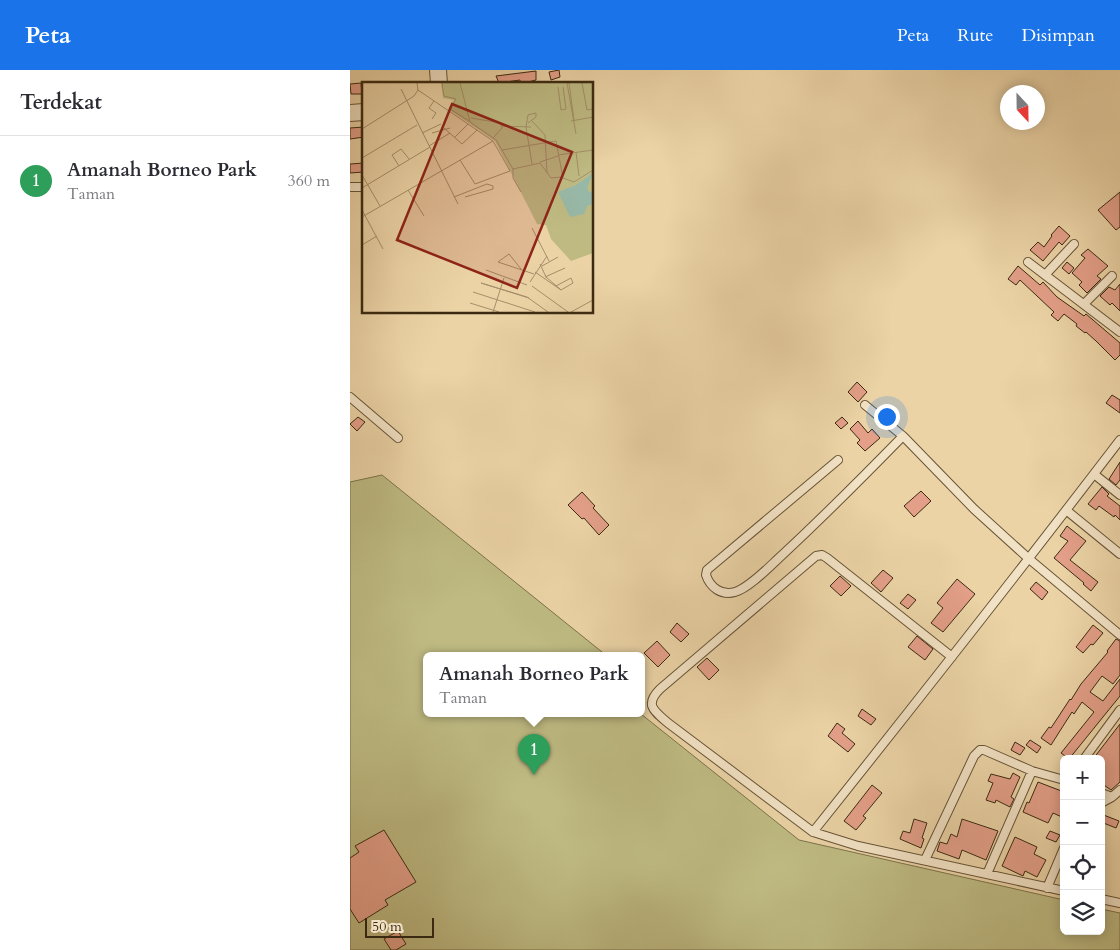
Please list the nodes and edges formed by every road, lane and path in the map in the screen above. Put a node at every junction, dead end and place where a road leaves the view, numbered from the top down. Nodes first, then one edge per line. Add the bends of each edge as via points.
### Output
1 (1074, 244) dead end
2 (1028, 262) dead end
3 (1045, 275) junction
4 (1112, 276) dead end
5 (1084, 304) junction
6 (1120, 332) edge
7 (350, 397) edge
8 (865, 405) dead end
9 (904, 436) junction
10 (398, 438) dead end
11 (1120, 440) edge
12 (838, 460) dead end
13 (1094, 474) junction
14 (1120, 495) edge
15 (1066, 510) junction
16 (1120, 554) edge
17 (1028, 558) junction
18 (1120, 635) edge
19 (952, 657) junction
20 (1120, 710) edge
21 (1087, 755) edge
22 (1032, 771) junction
23 (1060, 779) edge
24 (1120, 790) edge
25 (1105, 794) edge
26 (1112, 797) junction
27 (1105, 801) edge
28 (812, 832) junction
29 (1060, 857) edge
30 (925, 860) junction
31 (988, 874) junction
32 (1047, 888) junction
33 (1060, 890) edge
34 (1105, 900) edge
35 (1120, 903) edge

1 - 3 street
2 - 3 street
3 - 5 street
4 - 5 street
5 - 6 street
7 - 10 street
8 - 9 street
9 - 12 street via 749,584 730,593 712,586 707,570
9 - 17 street via 974,509
11 - 13 street
13 - 14 street
13 - 15 street
15 - 16 street
15 - 17 street
17 - 18 street
17 - 19 street
19 - 28 street
19 - 28 street via 822,555 816,556 653,696 652,704 658,714
20 - 21 street
22 - 23 street
22 - 30 street via 984,750 977,752
22 - 31 street
24 - 26 street
25 - 26 street
26 - 27 street
28 - 30 street via 858,846
29 - 32 street
30 - 31 street
31 - 32 street
32 - 33 street
34 - 35 street

